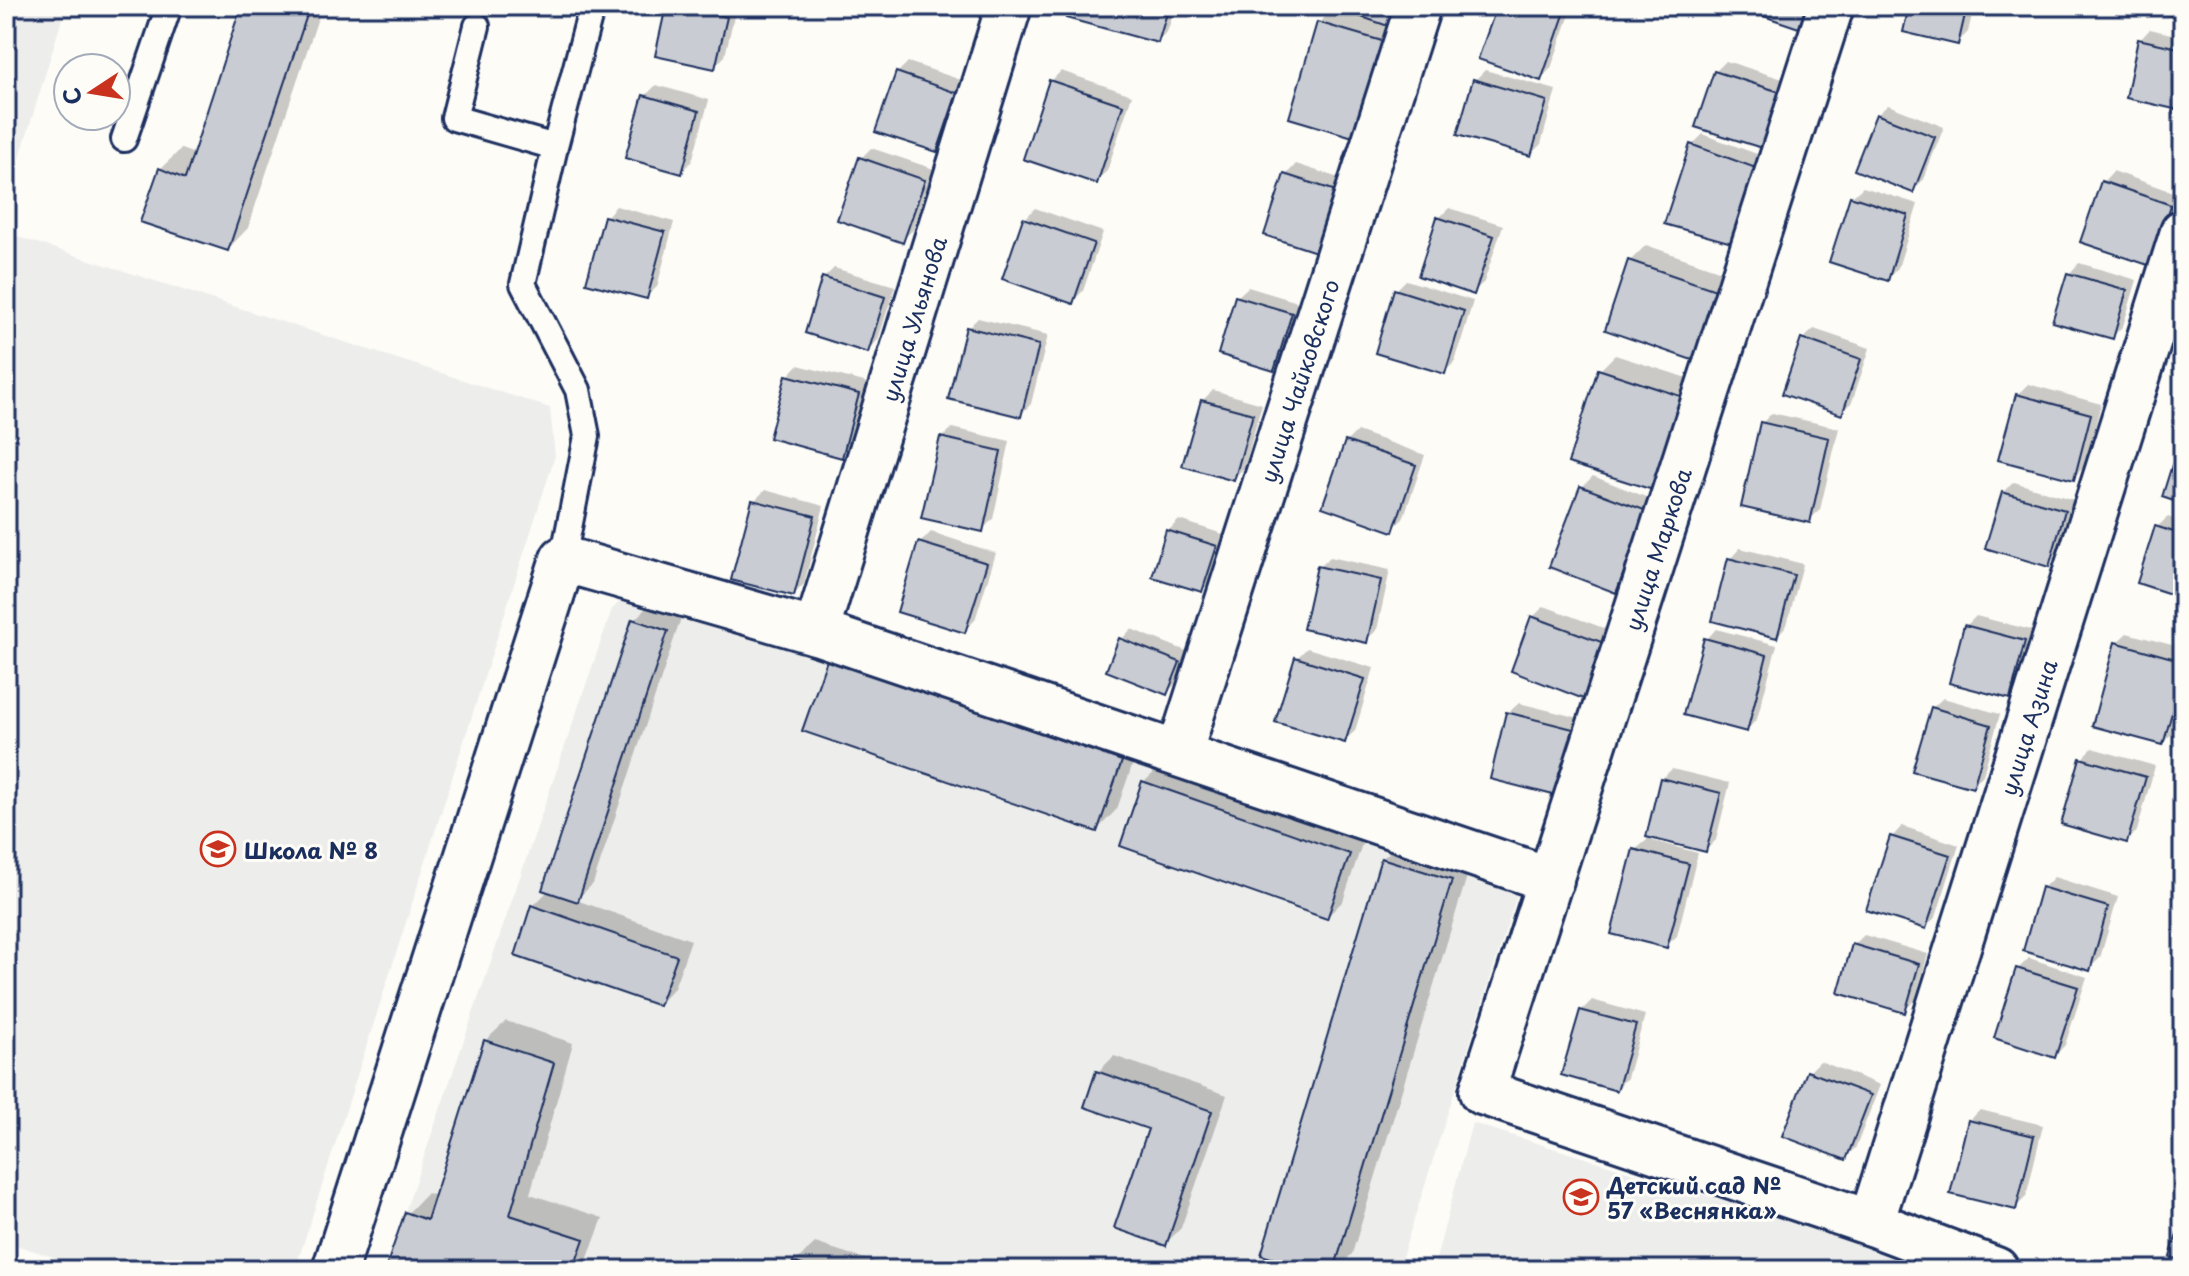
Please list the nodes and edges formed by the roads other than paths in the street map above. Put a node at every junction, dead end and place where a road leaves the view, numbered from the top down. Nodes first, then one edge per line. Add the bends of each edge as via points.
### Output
1 (169, 6) edge
2 (592, 6) edge
3 (1009, 6) edge
4 (1418, 6) edge
5 (1831, 6) edge
6 (477, 26) dead end
7 (124, 139) dead end
8 (555, 147) junction
9 (2183, 232) edge
10 (563, 559) junction
11 (816, 632) junction
12 (1179, 754) junction
13 (1551, 880) junction
14 (1871, 1223) junction
15 (335, 1270) edge
16 (1996, 1270) edge

1 - 7 lane
2 - 8 lane
3 - 11 street, улица Ульянова
4 - 12 street, улица Чайковского
5 - 13 street, улица Маркова
6 - 8 lane via 454,118
8 - 10 lane via 523,284 578,390 587,436
9 - 14 street, улица Азина
10 - 11 street
10 - 15 street
11 - 12 street
12 - 13 street
13 - 14 street, улица Маркова via 1482,1092
14 - 16 street

